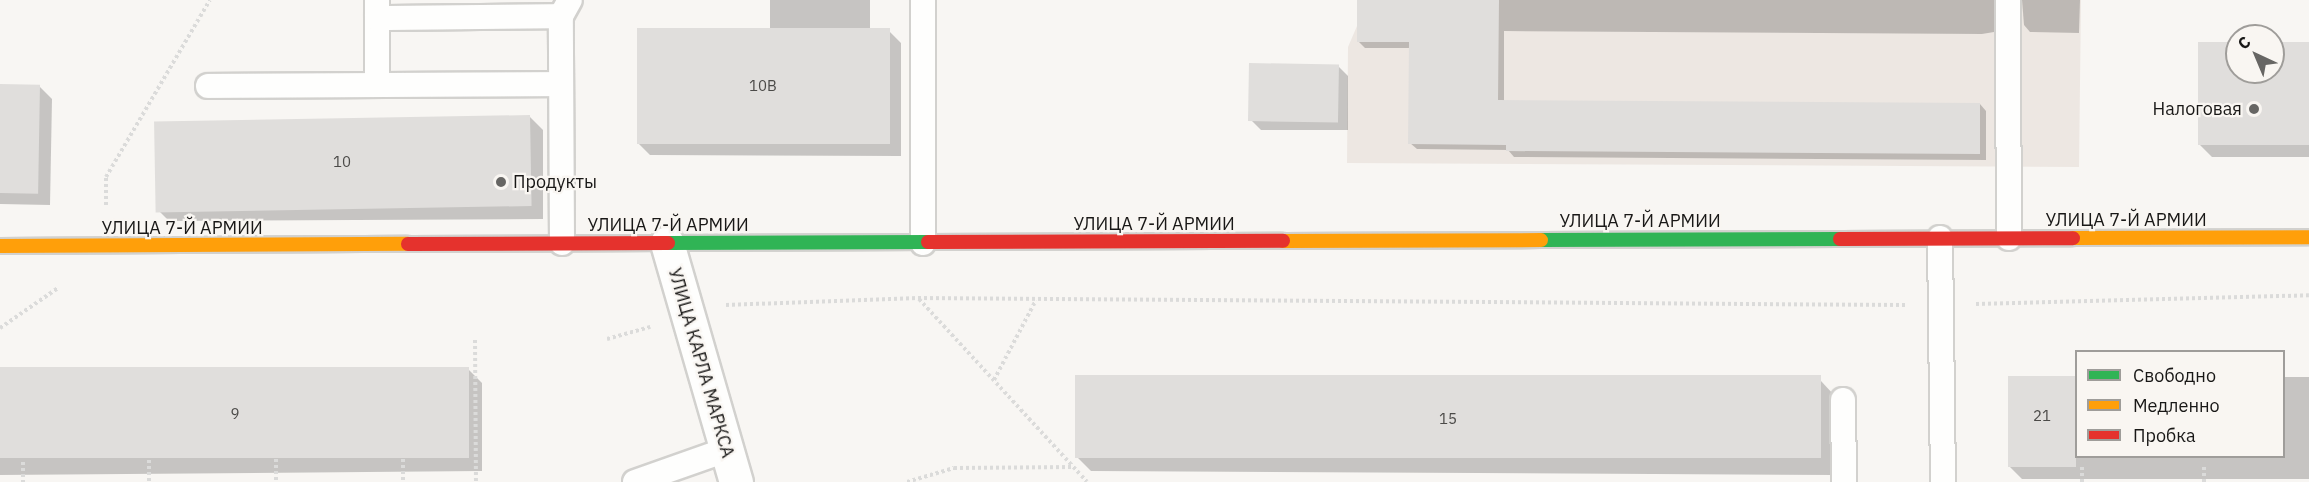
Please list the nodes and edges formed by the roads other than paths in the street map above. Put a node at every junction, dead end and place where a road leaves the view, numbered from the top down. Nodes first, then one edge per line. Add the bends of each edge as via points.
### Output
1 (923, 0) edge
2 (2008, 0) edge
3 (566, 8) edge
4 (377, 9) edge
5 (561, 84) junction
6 (377, 85) junction
7 (208, 86) dead end
8 (2309, 237) edge
9 (1940, 238) junction
10 (2008, 238) junction
11 (562, 243) junction
12 (667, 243) junction
13 (923, 243) junction
14 (0, 246) edge
15 (1843, 400) dead end
16 (726, 450) junction
17 (635, 482) edge
18 (736, 482) edge
19 (1844, 482) edge
20 (1943, 482) edge

1 - 13 lane
2 - 10 lane
3 - 4 lane
3 - 5 lane
4 - 6 lane
5 - 6 lane
5 - 11 lane
6 - 7 lane
8 - 10 street, УЛИЦА 7-Й АРМИИ
9 - 10 street, УЛИЦА 7-Й АРМИИ
9 - 13 street, УЛИЦА 7-Й АРМИИ
9 - 20 lane
11 - 12 street, УЛИЦА 7-Й АРМИИ
11 - 14 street, УЛИЦА 7-Й АРМИИ
12 - 13 street, УЛИЦА 7-Й АРМИИ
12 - 16 street, УЛИЦА КАРЛА МАРКСА
15 - 19 lane
16 - 17 lane
16 - 18 street, УЛИЦА КАРЛА МАРКСА

